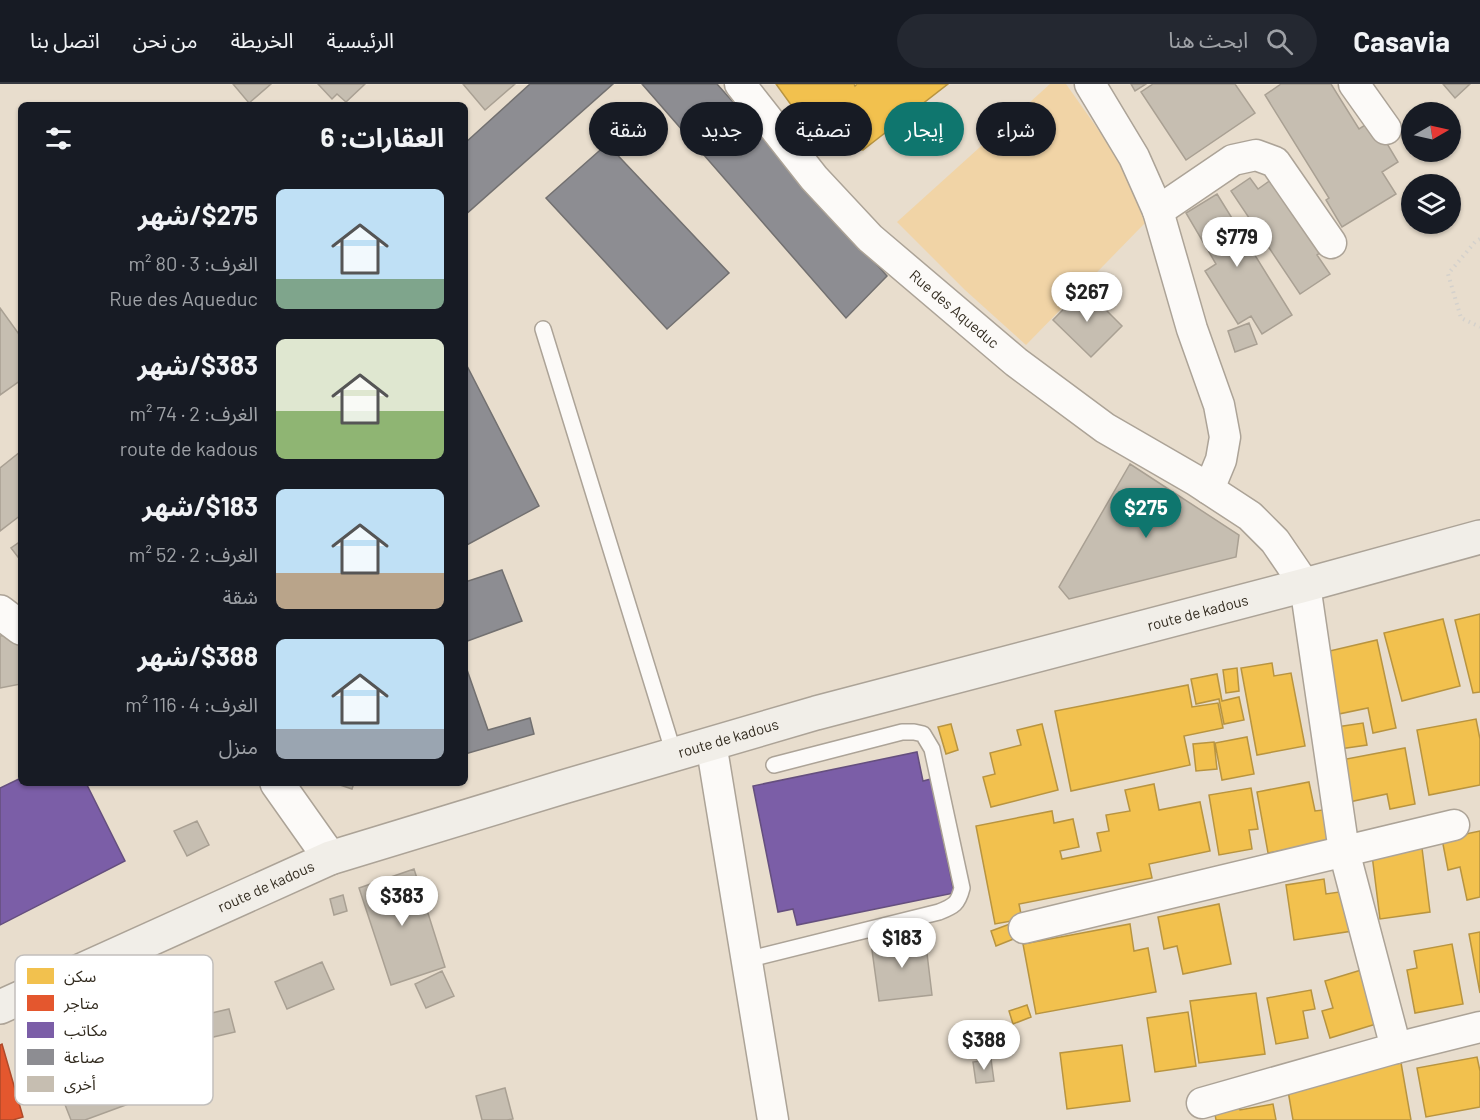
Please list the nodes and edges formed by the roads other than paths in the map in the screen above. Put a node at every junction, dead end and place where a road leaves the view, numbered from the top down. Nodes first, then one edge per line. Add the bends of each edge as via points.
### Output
1 (740, 84) edge
2 (1090, 84) edge
3 (1354, 84) edge
4 (1386, 129) dead end
5 (1158, 211) junction
6 (1331, 243) dead end
7 (543, 329) dead end
8 (1209, 489) junction
9 (1480, 537) edge
10 (1305, 585) junction
11 (0, 612) edge
12 (18, 626) edge
13 (711, 743) junction
14 (674, 754) junction
15 (774, 765) dead end
16 (279, 786) edge
17 (1454, 825) dead end
18 (1344, 851) junction
19 (330, 858) junction
20 (1024, 928) dead end
21 (115, 955) edge
22 (746, 960) junction
23 (15, 1000) edge
24 (0, 1007) edge
25 (1480, 1027) edge
26 (1396, 1048) junction
27 (1202, 1102) dead end
28 (772, 1120) edge

1 - 8 street, Rue des Aqueduc via 814,178 879,246 1016,362 1105,429
2 - 5 street via 1134,157
3 - 4 street
5 - 6 street via 1233,160 1256,155 1275,162
5 - 8 street via 1219,405 1225,436 1221,460
7 - 14 lane
8 - 10 street, Rue des Aqueduc via 1250,516 1275,541
9 - 10 main road, route de kadous
10 - 13 main road, route de kadous
10 - 18 street
11 - 12 street
13 - 14 main road, route de kadous
13 - 22 street
14 - 19 main road, route de kadous
15 - 22 lane via 902,732 923,734 932,749 962,888 959,901 939,912
16 - 19 street
17 - 18 street
18 - 20 street
18 - 26 street
19 - 21 main road, route de kadous
22 - 28 street
23 - 24 main road, route de kadous
25 - 26 street
26 - 27 street

